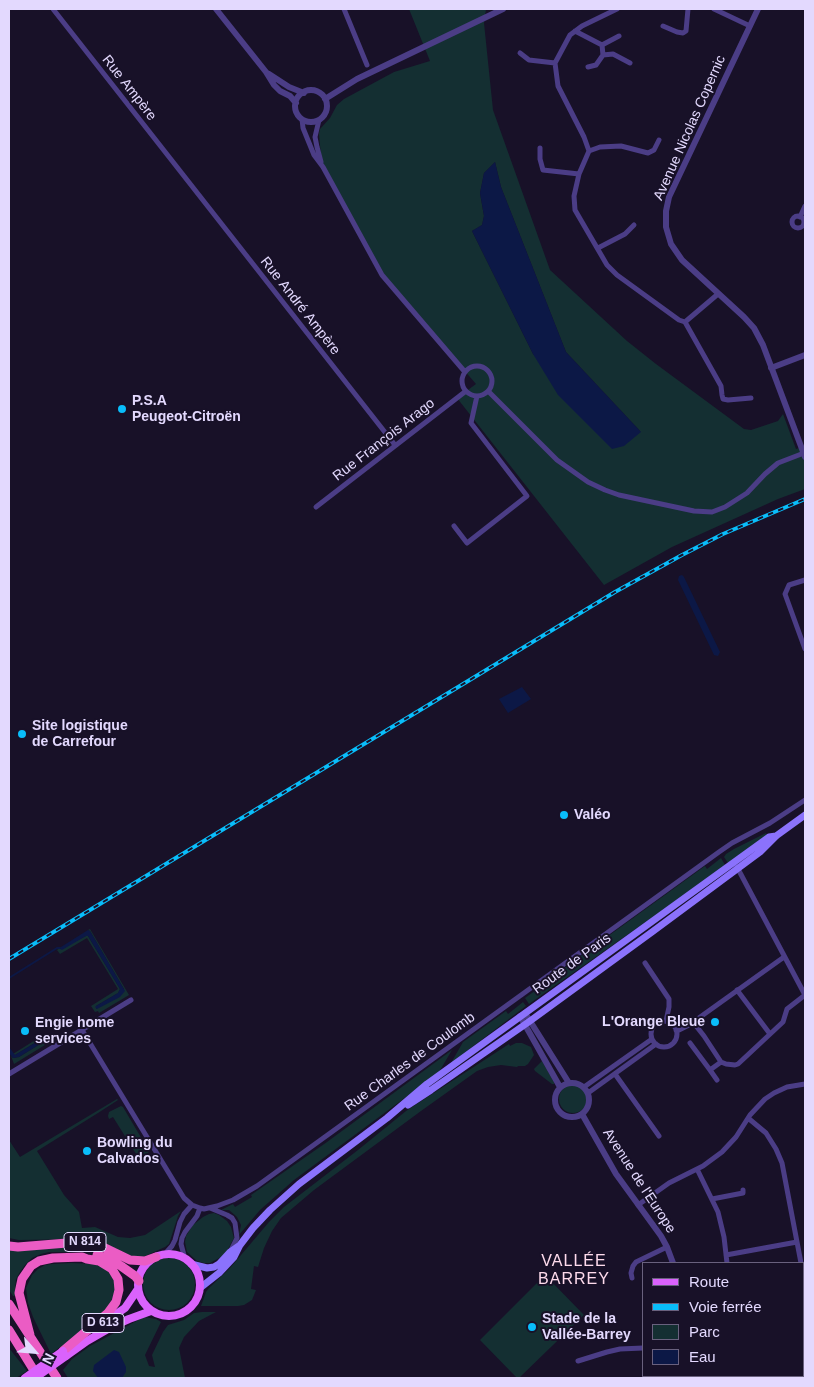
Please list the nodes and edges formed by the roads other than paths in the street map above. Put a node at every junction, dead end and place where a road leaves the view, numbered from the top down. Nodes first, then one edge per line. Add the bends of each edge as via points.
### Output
1 (53, 9) edge
2 (216, 9) edge
3 (344, 9) edge
4 (503, 9) edge
5 (618, 9) edge
6 (688, 9) edge
7 (714, 9) edge
8 (758, 9) edge
9 (663, 26) dead end
10 (750, 26) junction
11 (575, 31) junction
12 (619, 36) dead end
13 (602, 45) junction
14 (520, 53) dead end
15 (602, 55) junction
16 (555, 63) junction
17 (630, 63) dead end
18 (367, 65) dead end
19 (588, 68) dead end
20 (266, 72) junction
21 (304, 93) junction
22 (325, 99) junction
23 (296, 103) junction
24 (302, 119) junction
25 (319, 120) junction
26 (659, 140) dead end
27 (540, 148) dead end
28 (589, 151) junction
29 (323, 167) junction
30 (579, 174) junction
31 (187, 180) joint
32 (805, 206) edge
33 (800, 216) dead end
34 (634, 225) dead end
35 (598, 248) junction
36 (718, 294) junction
37 (685, 322) junction
38 (805, 356) edge
39 (772, 368) junction
40 (465, 372) junction
41 (488, 390) junction
42 (466, 391) junction
43 (477, 396) junction
44 (751, 398) dead end
45 (395, 445) junction
46 (804, 455) edge
47 (316, 507) dead end
48 (454, 526) dead end
49 (805, 580) edge
50 (805, 648) edge
51 (805, 800) edge
52 (805, 815) edge
53 (776, 836) junction
54 (740, 857) junction
55 (737, 868) junction
56 (784, 957) junction
57 (645, 963) dead end
58 (738, 990) junction
59 (805, 995) edge
60 (131, 1000) dead end
61 (523, 1015) junction
62 (666, 1021) junction
63 (528, 1022) junction
64 (693, 1022) junction
65 (82, 1030) junction
66 (676, 1030) junction
67 (770, 1034) junction
68 (654, 1041) junction
69 (690, 1044) dead end
70 (722, 1062) junction
71 (710, 1070) junction
72 (9, 1074) edge
73 (615, 1074) junction
74 (717, 1080) dead end
75 (569, 1083) junction
76 (805, 1084) edge
77 (560, 1087) junction
78 (586, 1090) junction
79 (582, 1114) junction
80 (387, 1118) junction
81 (748, 1118) junction
82 (659, 1136) dead end
83 (697, 1169) junction
84 (743, 1190) dead end
85 (712, 1199) junction
86 (192, 1205) junction
87 (638, 1205) junction
88 (200, 1208) junction
89 (209, 1208) junction
90 (797, 1242) junction
91 (240, 1245) junction
92 (9, 1246) edge
93 (666, 1247) junction
94 (230, 1252) junction
95 (160, 1256) junction
96 (726, 1256) junction
97 (82, 1257) junction
98 (188, 1261) junction
99 (673, 1262) edge
100 (728, 1262) edge
101 (800, 1262) edge
102 (632, 1278) dead end
103 (138, 1285) junction
104 (200, 1288) junction
105 (9, 1304) edge
106 (151, 1311) junction
107 (9, 1330) edge
108 (30, 1335) junction
109 (9, 1343) edge
110 (642, 1348) edge
111 (22, 1352) junction
112 (65, 1353) junction
113 (578, 1361) dead end
114 (24, 1378) edge
115 (37, 1378) edge
116 (57, 1378) edge

1 - 31 street, Rue Ampère
2 - 20 street
3 - 18 street
4 - 22 street via 357,79
5 - 11 street
6 - 9 street via 686,31 677,32
7 - 10 street
8 - 10 street, Avenue Nicolas Copernic
10 - 36 street, Avenue Nicolas Copernic via 669,196 666,211 666,232 675,252
11 - 13 street
11 - 16 street
12 - 13 street
13 - 15 street
14 - 16 street via 529,60
15 - 17 street via 612,54
15 - 19 street via 596,64
16 - 28 street via 558,86
20 - 21 street
20 - 23 street via 277,88
21 - 22 street via 315,91
21 - 23 street
22 - 25 street via 326,112
23 - 24 street
24 - 25 street via 309,122
24 - 29 street via 314,155
25 - 29 street via 315,137
26 - 28 street via 654,150 648,153 621,146
27 - 30 street via 543,170
28 - 30 street
29 - 40 street via 382,275
30 - 35 street via 574,196 575,210
31 - 45 street, Rue André Ampère
32 - 33 street
34 - 35 street via 625,234
35 - 37 street via 617,275
36 - 37 street
36 - 39 street, Avenue Nicolas Copernic via 750,323
37 - 44 street via 721,386 724,399
38 - 39 street
39 - 46 street, Avenue Nicolas Copernic
40 - 41 street via 472,367 487,371 491,379
40 - 42 street via 462,381
41 - 43 street
41 - 46 street via 557,460 588,482 619,495 694,511 712,512 725,507 747,493 778,463
42 - 43 street
42 - 45 street, Rue François Arago
43 - 48 street via 471,423 527,496 467,543
45 - 47 street, Rue François Arago
49 - 50 street via 789,585 785,594
51 - 89 street, Rue Charles de Coulomb via 718,852 257,1186
52 - 53 main road, Route de Paris
53 - 54 main road, Route de Paris via 769,837
53 - 55 main road, Route de Paris
54 - 55 street
54 - 61 main road, Route de Paris
55 - 56 street
55 - 63 main road, Route de Paris
56 - 58 street
56 - 59 street
57 - 62 street via 668,998
58 - 64 street
58 - 67 street
59 - 67 street via 787,1009 783,1022
60 - 65 street
61 - 63 street
61 - 80 main road, Route de Paris via 427,1084
62 - 66 street
62 - 68 street via 655,1025 651,1033
63 - 75 street via 541,1036
63 - 77 street
63 - 80 main road, Route de Paris
64 - 66 street
64 - 70 street
65 - 72 street
65 - 86 street via 182,1194
66 - 68 street via 676,1038 671,1044 664,1047
67 - 70 street via 738,1064
68 - 73 street
68 - 78 street
69 - 71 street
70 - 71 street
71 - 74 street
73 - 78 street
73 - 82 street
75 - 77 street
75 - 78 street via 579,1084
76 - 81 street via 774,1093
77 - 79 street via 555,1100 559,1112 571,1117
78 - 79 street via 590,1100
79 - 87 street, Avenue de l'Europe
80 - 91 main road, Route de Paris via 292,1190
81 - 83 street via 728,1146 712,1161
81 - 90 street via 766,1133 782,1163
83 - 85 street
83 - 87 street via 669,1183
84 - 85 street via 743,1193
85 - 96 street via 722,1226
86 - 88 street, Rue Charles de Coulomb
86 - 95 street via 180,1222 172,1246
87 - 93 street, Avenue de l'Europe
88 - 89 street, Rue Charles de Coulomb
88 - 98 street via 182,1238
89 - 94 street via 227,1215 235,1223 237,1238
90 - 96 street
90 - 101 street
91 - 94 main road, Route de Paris
91 - 104 main road, Route de Paris via 234,1257
92 - 95 highway, N 814 via 88,1242 130,1260
93 - 99 street, Avenue de l'Europe
93 - 102 street via 636,1262
94 - 98 main road, Route de Paris via 214,1267 200,1267
95 - 98 main road via 175,1255
95 - 103 main road via 143,1269
96 - 100 street
97 - 103 highway, N 814 via 87,1254 110,1260 129,1271
97 - 108 highway, N 814 via 43,1259 26,1272 19,1293
97 - 112 highway, N 814 via 99,1261 112,1269 118,1279 119,1290 108,1313
98 - 104 main road via 197,1273
103 - 106 main road via 140,1297
103 - 112 main road, D 613 via 124,1308
104 - 106 main road via 197,1300 181,1314 168,1316
105 - 108 highway, N 814
106 - 112 main road, D 613 via 129,1318
107 - 111 highway
108 - 116 highway, N 814
109 - 111 highway
110 - 113 street via 620,1349
111 - 115 highway
112 - 114 main road, D 613, bridge
112 - 115 main road, D 613, bridge

